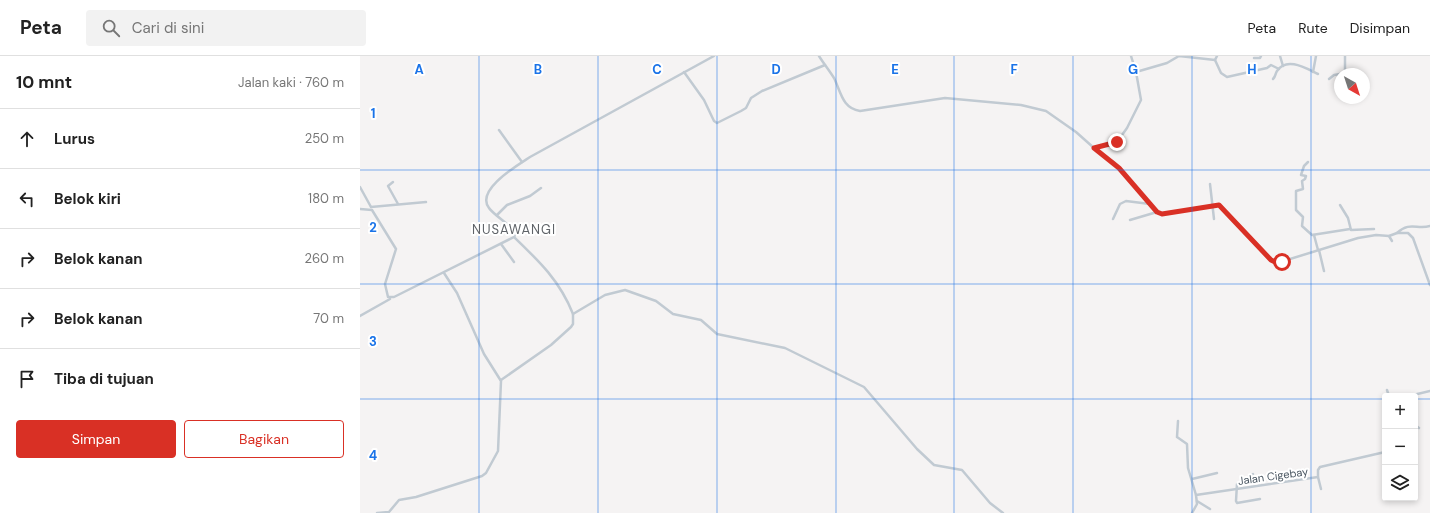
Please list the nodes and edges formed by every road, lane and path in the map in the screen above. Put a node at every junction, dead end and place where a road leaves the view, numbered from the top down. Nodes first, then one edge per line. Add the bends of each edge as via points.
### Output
1 (714, 56) edge
2 (819, 56) edge
3 (1131, 56) edge
4 (1217, 56) edge
5 (1261, 56) edge
6 (1280, 56) edge
7 (1316, 56) edge
8 (1345, 56) edge
9 (1254, 58) dead end
10 (1215, 60) junction
11 (824, 65) junction
12 (1283, 66) junction
13 (1346, 68) edge
14 (1279, 69) junction
15 (684, 72) junction
16 (1136, 72) junction
17 (1313, 72) junction
18 (1318, 74) dead end
19 (1334, 75) edge
20 (1273, 79) dead end
21 (1329, 79) dead end
22 (499, 130) dead end
23 (1094, 148) junction
24 (522, 162) junction
25 (1308, 162) dead end
26 (393, 182) dead end
27 (1210, 184) dead end
28 (360, 186) edge
29 (541, 188) dead end
30 (426, 202) dead end
31 (1150, 204) junction
32 (399, 205) junction
33 (1340, 205) dead end
34 (1212, 206) junction
35 (371, 208) junction
36 (360, 209) edge
37 (1157, 212) junction
38 (497, 215) junction
39 (1113, 219) dead end
40 (1214, 219) dead end
41 (1130, 220) dead end
42 (1430, 226) edge
43 (1350, 229) junction
44 (1374, 229) dead end
45 (1397, 233) junction
46 (1314, 235) junction
47 (1389, 236) junction
48 (514, 237) junction
49 (1392, 242) dead end
50 (501, 244) junction
51 (1318, 250) junction
52 (514, 262) dead end
53 (1324, 271) dead end
54 (444, 273) junction
55 (1428, 276) edge
56 (1430, 285) edge
57 (390, 298) junction
58 (573, 315) junction
59 (360, 316) edge
60 (501, 380) junction
61 (1387, 390) dead end
62 (1430, 390) edge
63 (1388, 393) edge
64 (1418, 393) edge
65 (1178, 421) dead end
66 (1382, 453) edge
67 (1217, 473) dead end
68 (1253, 474) dead end
69 (1318, 477) junction
70 (1192, 479) junction
71 (1321, 489) dead end
72 (1235, 490) junction
73 (1196, 495) junction
74 (1260, 499) dead end
75 (1197, 501) junction
76 (1210, 509) dead end
77 (377, 513) edge
78 (1003, 513) edge
79 (1192, 513) edge

1 - 15 street
2 - 11 street
3 - 16 street
4 - 10 street
5 - 9 street
6 - 12 street
7 - 17 street
8 - 13 street
10 - 14 street via 1221,73 1227,77 1267,68 1271,64
10 - 16 street via 1179,56 1167,63
11 - 15 street via 762,91 752,98 746,108 717,123
11 - 23 street via 845,103 854,110 945,98 1021,105 1046,111
12 - 14 street
12 - 17 street via 1295,64
14 - 20 street
15 - 24 street
16 - 23 street via 1141,100 1127,128 1117,142
17 - 18 street
19 - 21 street
22 - 24 street
23 - 31 street via 1119,168
24 - 38 street via 490,188 487,204
25 - 46 street via 1301,174 1306,176 1306,179 1302,181 1303,189 1296,191 1295,206 1303,217 1302,226 1306,232
26 - 32 street via 388,186
27 - 34 street
28 - 35 street
29 - 38 street via 530,196 508,205
30 - 32 street
31 - 37 street
31 - 39 street via 1126,201 1120,204
32 - 35 street
33 - 43 street via 1348,218
34 - 37 street via 1166,214
34 - 40 street
34 - 51 street via 1222,207 1273,262 1282,262
35 - 36 street
35 - 57 street via 384,232 396,245 385,288
37 - 41 street
38 - 48 street via 516,232
42 - 45 street via 1410,226
43 - 44 street
43 - 46 street
45 - 47 street
45 - 55 street via 1406,233 1413,238
46 - 51 street
47 - 49 street
47 - 51 street via 1358,238
48 - 50 street
48 - 58 street via 559,285 566,295
50 - 52 street
50 - 54 street
51 - 53 street
54 - 57 street
54 - 60 street via 457,294 484,354
55 - 56 street
57 - 59 street
58 - 60 street via 571,327 551,345
58 - 78 street via 605,295 626,290 656,301 673,314 701,320 717,334 785,348 864,387 934,465 962,470 990,503
60 - 77 street via 498,451 485,474 416,498 399,500 389,512
61 - 63 street
62 - 64 street
65 - 70 street via 1177,437 1187,442 1188,468
66 - 69 street, Jalan Cigebay via 1320,467
67 - 70 street
68 - 72 street via 1238,482
69 - 71 street
69 - 72 street, Jalan Cigebay
70 - 73 street
72 - 73 street, Jalan Cigebay
72 - 74 street via 1236,503
73 - 75 street
75 - 76 street
75 - 79 street

